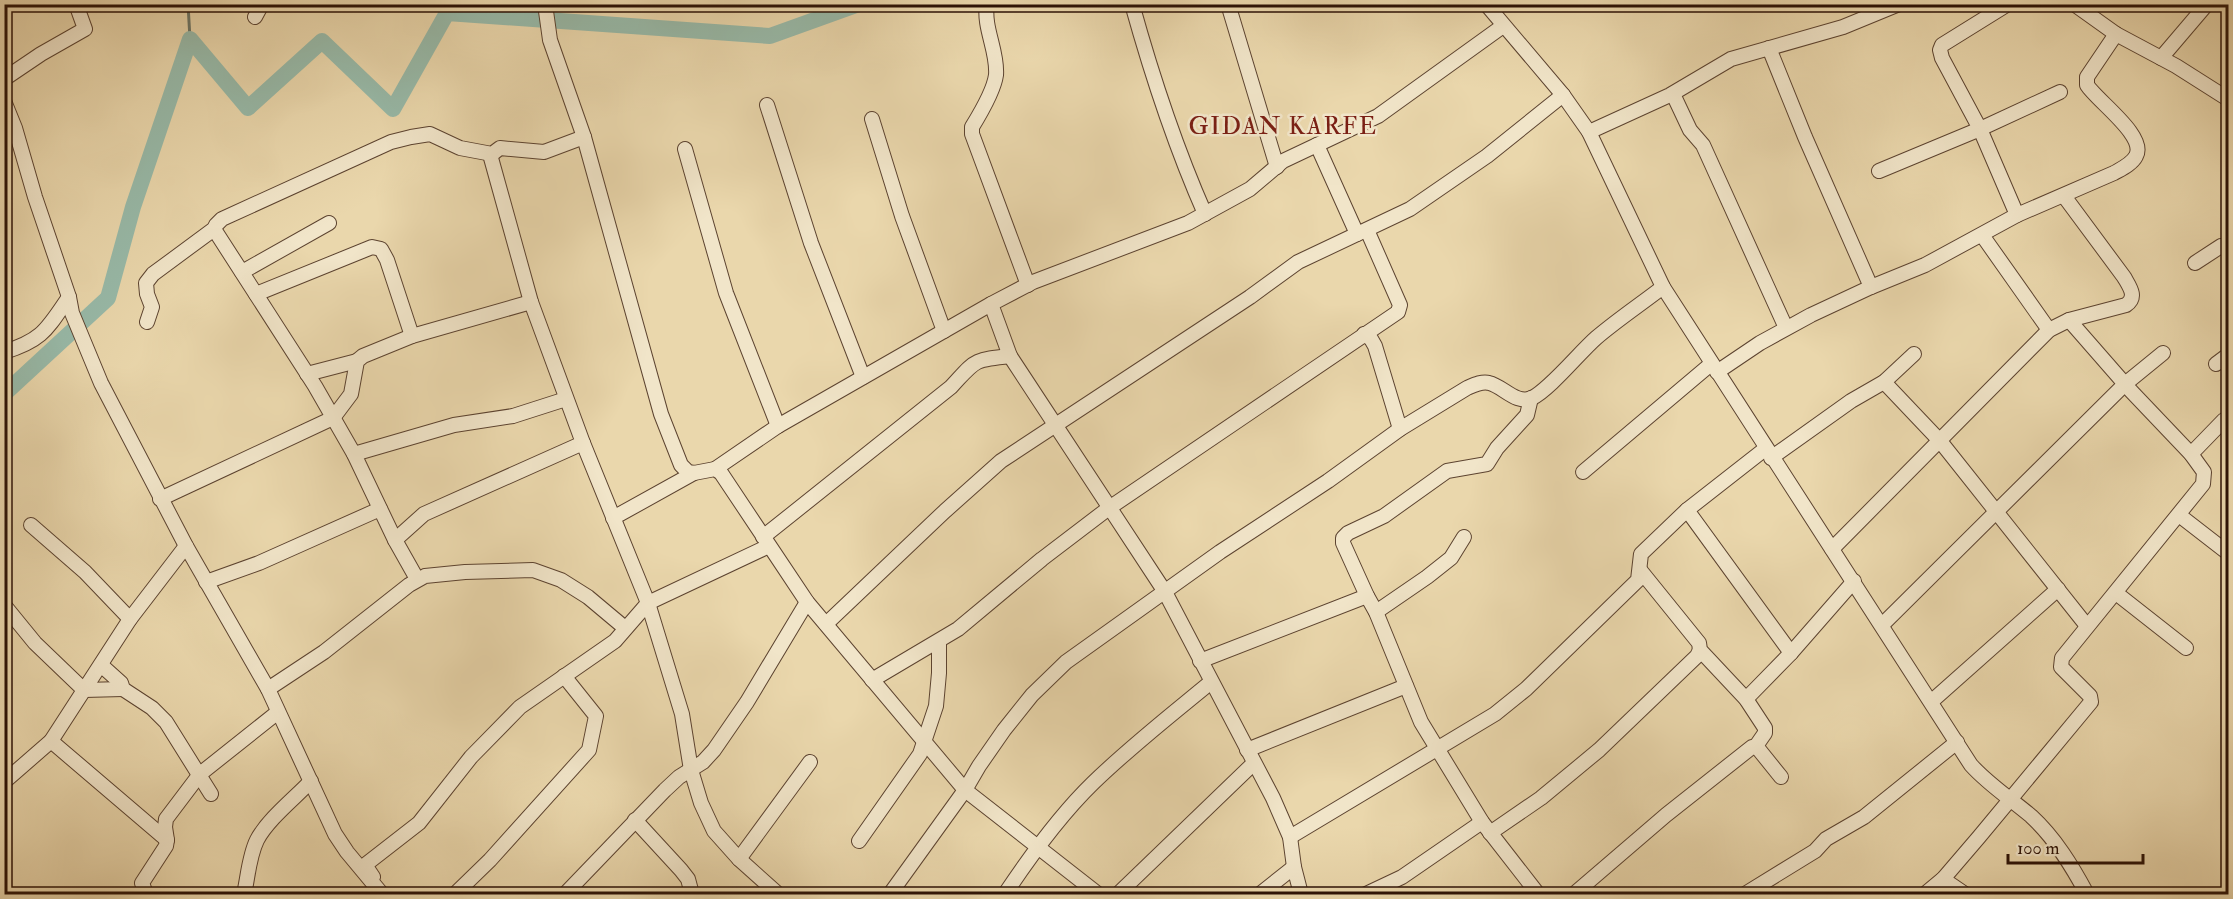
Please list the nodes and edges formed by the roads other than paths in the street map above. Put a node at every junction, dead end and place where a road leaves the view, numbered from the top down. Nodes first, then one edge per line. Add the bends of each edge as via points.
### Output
1 (76, 4) edge
2 (262, 4) edge
3 (545, 4) edge
4 (987, 4) edge
5 (1132, 4) edge
6 (1228, 4) edge
7 (1486, 4) edge
8 (1899, 4) edge
9 (2007, 4) edge
10 (2207, 4) edge
11 (2080, 6) edge
12 (255, 17) dead end
13 (1503, 26) junction
14 (2116, 34) junction
15 (1769, 48) junction
16 (2161, 58) junction
17 (4, 79) edge
18 (2060, 92) dead end
19 (1672, 94) junction
20 (1563, 95) junction
21 (2229, 99) edge
22 (4, 101) edge
23 (767, 105) dead end
24 (872, 119) dead end
25 (1980, 129) junction
26 (1589, 132) junction
27 (584, 137) junction
28 (1317, 145) junction
29 (685, 149) dead end
30 (492, 154) junction
31 (1276, 166) junction
32 (1879, 171) dead end
33 (2064, 196) junction
34 (1205, 214) junction
35 (2018, 216) junction
36 (329, 223) dead end
37 (214, 229) junction
38 (1362, 232) junction
39 (1982, 235) junction
40 (2229, 247) edge
41 (2194, 263) dead end
42 (242, 272) junction
43 (1028, 285) junction
44 (1663, 287) junction
45 (1871, 287) junction
46 (256, 294) junction
47 (69, 297) junction
48 (531, 302) junction
49 (991, 304) junction
50 (2069, 320) junction
51 (147, 322) dead end
52 (1786, 328) junction
53 (2049, 330) junction
54 (944, 331) junction
55 (1364, 334) junction
56 (412, 336) junction
57 (4, 352) edge
58 (2163, 352) dead end
59 (1914, 354) dead end
60 (2229, 355) edge
61 (1010, 356) junction
62 (357, 361) junction
63 (2216, 364) dead end
64 (1714, 368) junction
65 (307, 374) junction
66 (863, 377) junction
67 (1884, 382) junction
68 (2125, 384) junction
69 (1531, 398) junction
70 (566, 399) junction
71 (333, 418) junction
72 (2224, 420) dead end
73 (778, 426) junction
74 (1054, 426) junction
75 (1400, 429) junction
76 (1940, 441) junction
77 (583, 443) junction
78 (1768, 453) junction
79 (354, 454) junction
80 (2192, 454) junction
81 (715, 470) junction
82 (1583, 472) dead end
83 (694, 473) junction
84 (160, 499) junction
85 (1109, 508) junction
86 (380, 509) junction
87 (1687, 510) junction
88 (1997, 512) junction
89 (2179, 515) junction
90 (613, 518) junction
91 (31, 525) dead end
92 (1464, 537) dead end
93 (395, 540) junction
94 (766, 541) junction
95 (186, 546) junction
96 (1832, 549) junction
97 (2229, 553) edge
98 (1640, 570) junction
99 (417, 579) junction
100 (1854, 581) junction
101 (206, 582) junction
102 (2058, 589) junction
103 (1165, 592) junction
104 (2116, 593) junction
105 (1366, 596) junction
106 (807, 602) junction
107 (648, 603) junction
108 (4, 605) edge
109 (1377, 612) junction
110 (130, 619) junction
111 (826, 624) junction
112 (1882, 625) junction
113 (2086, 626) junction
114 (625, 628) junction
115 (939, 641) junction
116 (2186, 648) dead end
117 (1700, 650) junction
118 (1791, 653) junction
119 (1200, 661) junction
120 (100, 665) junction
121 (564, 676) junction
122 (872, 680) junction
123 (1211, 682) junction
124 (1406, 686) junction
125 (123, 689) junction
126 (268, 689) junction
127 (84, 690) junction
128 (1746, 699) junction
129 (1932, 701) junction
130 (278, 712) junction
131 (51, 741) junction
132 (1957, 742) junction
133 (924, 743) junction
134 (1756, 746) junction
135 (1437, 749) junction
136 (1247, 750) junction
137 (810, 762) dead end
138 (1254, 764) junction
139 (691, 770) junction
140 (200, 774) junction
141 (1781, 777) dead end
142 (311, 781) junction
143 (4, 782) edge
144 (965, 790) junction
145 (211, 794) dead end
146 (2010, 799) junction
147 (635, 820) junction
148 (1486, 828) junction
149 (1290, 837) junction
150 (167, 840) junction
151 (860, 841) dead end
152 (1037, 847) junction
153 (739, 859) junction
154 (1294, 867) junction
155 (1943, 879) junction
156 (146, 894) edge
157 (244, 894) edge
158 (382, 894) edge
159 (455, 894) edge
160 (565, 894) edge
161 (692, 894) edge
162 (778, 894) edge
163 (890, 894) edge
164 (1005, 894) edge
165 (1098, 894) edge
166 (1118, 894) edge
167 (1260, 894) edge
168 (1301, 894) edge
169 (1366, 894) edge
170 (1538, 894) edge
171 (1574, 894) edge
172 (1745, 894) edge
173 (1925, 894) edge
174 (1965, 894) edge
175 (2087, 894) edge

1 - 17 street via 86,29
2 - 12 street
3 - 27 street via 550,40
4 - 43 street via 996,73 972,134
5 - 34 street via 1179,155
6 - 31 street
7 - 13 street
8 - 15 street via 1843,27
9 - 25 street via 1940,50
10 - 16 street
11 - 14 street
13 - 20 street
13 - 28 street via 1378,116
14 - 16 street
14 - 33 street via 2087,77 2087,85 2123,122 2138,147 2136,156 2114,173
15 - 19 street via 1731,59
15 - 45 street
16 - 21 street
18 - 25 street
19 - 26 street
19 - 52 street via 1690,130 1703,145
20 - 26 street
20 - 38 street via 1454,180 1410,209
22 - 47 street
23 - 66 street via 811,243
24 - 54 street
25 - 32 street
25 - 35 street
26 - 44 street
27 - 30 street via 544,152 500,148
27 - 83 street via 661,414 681,465
28 - 31 street
28 - 38 street
29 - 73 street via 726,294
30 - 37 street via 460,148 430,134 390,142 222,219
30 - 48 street
31 - 34 street via 1250,189
33 - 35 street
33 - 50 street via 2124,277 2133,297 2126,305
34 - 43 street
35 - 39 street
36 - 42 street
37 - 42 street
37 - 51 street via 153,273 146,283 152,307
38 - 55 street via 1400,305 1398,312
38 - 74 street via 1298,261 1234,308
39 - 45 street
39 - 53 street
40 - 41 street via 2221,246
42 - 46 street
43 - 49 street
44 - 64 street
44 - 69 street via 1596,338
45 - 52 street
46 - 56 street via 372,247 381,249
46 - 65 street
47 - 57 street via 37,339
47 - 84 street via 101,383
48 - 56 street
48 - 70 street
49 - 54 street
49 - 61 street
50 - 53 street
50 - 68 street
52 - 64 street
53 - 76 street
54 - 66 street
55 - 75 street via 1375,346
55 - 85 street
56 - 62 street
58 - 68 street
59 - 67 street
60 - 63 street
61 - 74 street
61 - 94 street via 974,362 951,387
62 - 65 street
62 - 71 street via 351,394
64 - 78 street
64 - 82 street
65 - 71 street
66 - 73 street
67 - 76 street
67 - 78 street
68 - 80 street
68 - 88 street
69 - 75 street via 1522,399 1490,383 1479,383
69 - 105 street via 1527,415 1487,464 1447,471 1384,516 1343,538
70 - 77 street
70 - 79 street via 513,416 454,425
71 - 79 street
71 - 84 street
72 - 80 street
73 - 81 street
74 - 85 street
74 - 111 street via 1001,461
75 - 103 street
76 - 88 street
76 - 96 street
77 - 90 street
77 - 93 street via 424,514
78 - 87 street
78 - 96 street
79 - 86 street
80 - 89 street via 2204,472 2204,484
81 - 83 street
81 - 94 street via 721,473
83 - 90 street
84 - 95 street
85 - 103 street
85 - 115 street
86 - 93 street
86 - 101 street via 260,563
87 - 98 street via 1641,554
87 - 118 street
88 - 102 street
88 - 112 street
89 - 97 street
89 - 104 street
90 - 107 street
91 - 110 street via 85,572
92 - 109 street via 1451,558
93 - 99 street
94 - 106 street
94 - 107 street
95 - 101 street
95 - 110 street
96 - 100 street
98 - 117 street via 1699,643
98 - 135 street via 1638,580 1526,690
99 - 114 street via 465,572 533,570 561,579
99 - 126 street via 324,652
100 - 112 street
100 - 118 street
101 - 126 street
102 - 113 street
102 - 129 street
103 - 119 street
103 - 144 street via 1066,662 1032,695
104 - 113 street
104 - 116 street
105 - 109 street
105 - 119 street
106 - 111 street
106 - 139 street via 714,750
107 - 114 street
107 - 139 street via 682,714
108 - 127 street via 35,643
109 - 124 street
110 - 120 street
111 - 122 street
112 - 129 street
113 - 146 street via 2062,658 2061,667 2090,696 2091,702
114 - 121 street via 615,641
115 - 122 street
115 - 133 street via 936,706
117 - 128 street
117 - 148 street via 1599,750 1540,798
118 - 128 street
119 - 123 street
120 - 125 street
120 - 127 street
121 - 158 street via 520,707 471,757 419,823 366,865
121 - 159 street via 596,716 589,750
122 - 133 street
123 - 136 street
123 - 152 street via 1091,784
124 - 135 street
124 - 136 street
125 - 127 street
125 - 140 street via 166,722
126 - 130 street
127 - 131 street
128 - 134 street via 1766,728
129 - 132 street
130 - 140 street
130 - 142 street
131 - 143 street
131 - 150 street
132 - 146 street via 1971,765
132 - 172 street via 1863,818
133 - 144 street
133 - 151 street via 914,765
134 - 141 street
134 - 171 street via 1666,815
135 - 148 street
135 - 149 street
136 - 138 street
137 - 153 street
138 - 149 street
138 - 166 street
139 - 147 street
139 - 153 street via 714,831
140 - 145 street
140 - 150 street via 166,819
142 - 157 street via 257,840
142 - 158 street via 346,852
144 - 152 street
144 - 163 street
146 - 155 street
146 - 175 street via 2053,839
147 - 160 street
147 - 161 street via 688,879
148 - 169 street
148 - 170 street
149 - 154 street
150 - 156 street via 142,884
152 - 164 street
152 - 165 street
153 - 162 street
154 - 167 street
154 - 168 street
155 - 173 street
155 - 174 street

